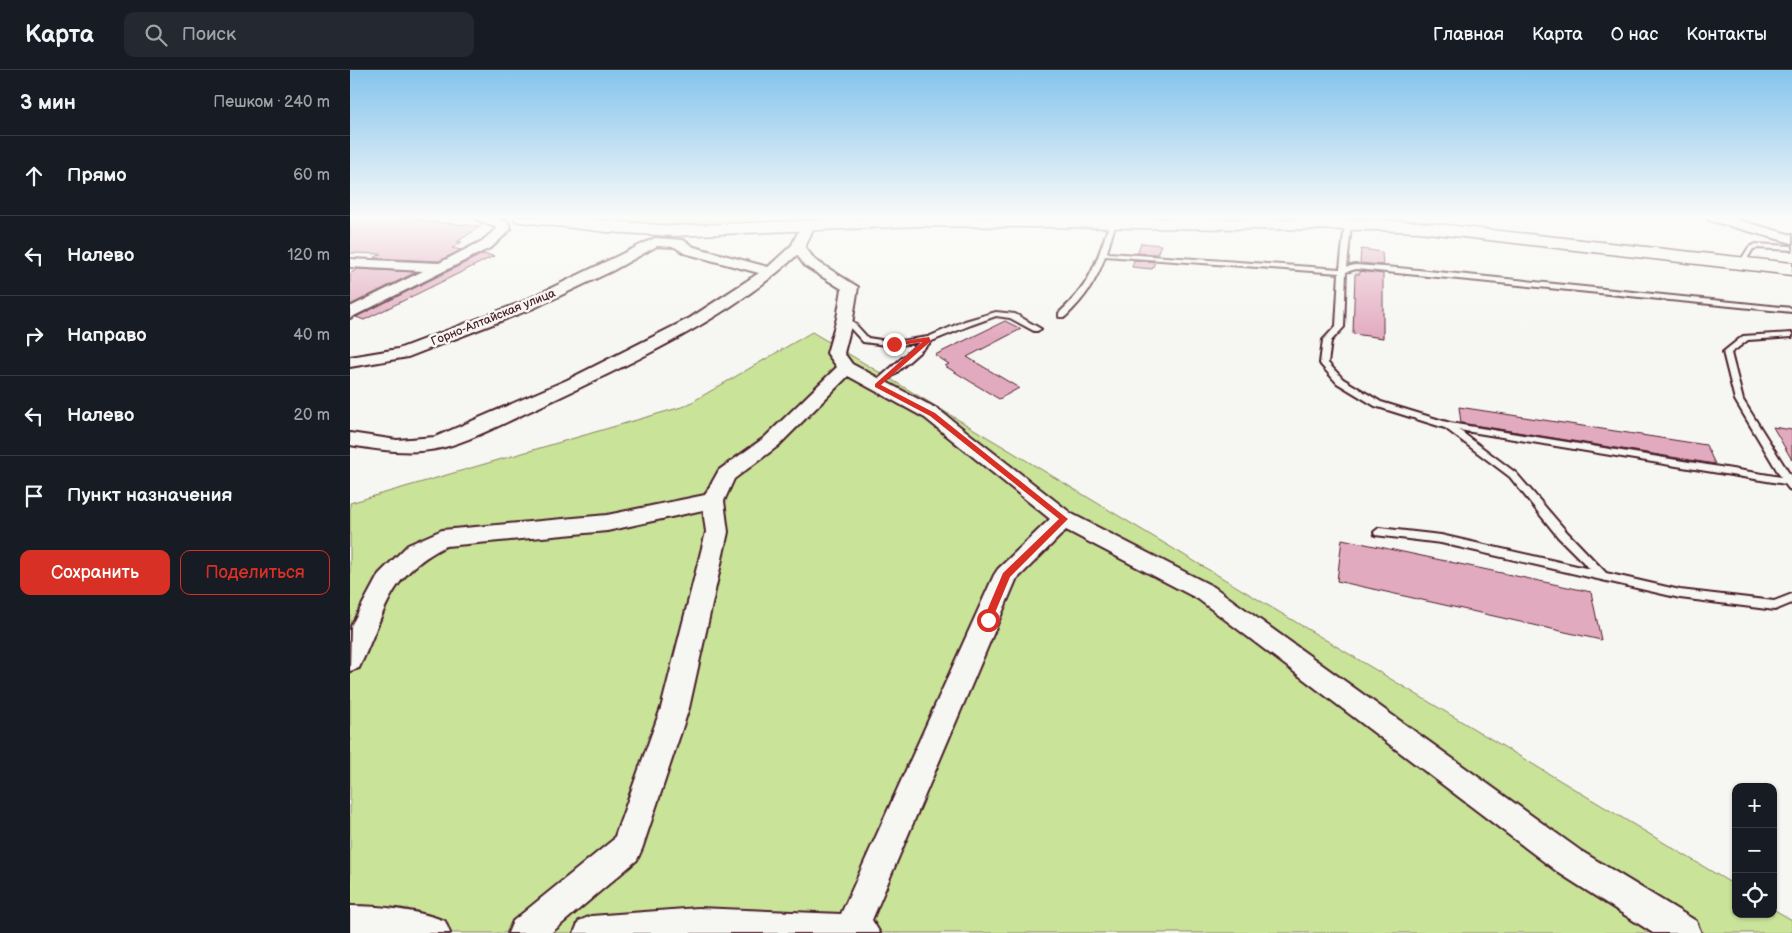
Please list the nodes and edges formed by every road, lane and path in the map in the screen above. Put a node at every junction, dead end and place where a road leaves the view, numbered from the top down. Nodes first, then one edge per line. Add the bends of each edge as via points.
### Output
1 (462, 257) edge
2 (626, 257) edge
3 (716, 257) edge
4 (787, 257) edge
5 (806, 257) edge
6 (1102, 257) edge
7 (1160, 257) edge
8 (1344, 257) edge
9 (1691, 257) edge
10 (1745, 257) edge
11 (350, 263) edge
12 (1742, 263) junction
13 (443, 267) junction
14 (1792, 269) edge
15 (1343, 271) junction
16 (771, 272) junction
17 (1792, 310) edge
18 (350, 313) edge
19 (1062, 315) dead end
20 (845, 318) junction
21 (1037, 329) dead end
22 (1792, 335) edge
23 (929, 339) junction
24 (350, 362) edge
25 (846, 368) junction
26 (877, 385) junction
27 (1449, 426) junction
28 (350, 438) edge
29 (1791, 484) edge
30 (713, 500) junction
31 (1064, 519) junction
32 (1380, 532) dead end
33 (1601, 574) junction
34 (1792, 598) edge
35 (350, 660) edge
36 (350, 923) edge
37 (857, 932) edge
38 (432, 933) edge
39 (525, 933) edge
40 (591, 933) edge
41 (1684, 933) edge

1 - 13 street
2 - 24 street, Горно-Алтайская улица via 528,305 402,353
3 - 16 street, Горно-Алтайская улица
4 - 16 street
5 - 20 street via 850,287
6 - 19 lane via 1088,290
7 - 15 lane
8 - 15 lane
9 - 12 highway
10 - 12 lane
11 - 13 street
12 - 14 highway
13 - 18 street
15 - 17 lane via 1355,267 1398,270
15 - 27 lane via 1340,327 1327,340 1324,363 1340,381 1378,404
16 - 28 street via 678,330 573,384 438,443 397,446
20 - 23 lane via 866,340 894,344
20 - 25 street via 835,353
21 - 23 lane via 1012,316 996,314
22 - 29 lane via 1746,338 1727,352 1739,400
23 - 26 lane
25 - 26 street
25 - 30 street via 771,442 726,475
26 - 31 street via 932,414
27 - 29 lane
27 - 33 lane via 1512,475
30 - 35 street via 607,523 442,538 416,551 387,580
30 - 39 street via 717,532 675,708 626,848
31 - 37 street via 1006,575
31 - 41 street via 1206,593 1570,862
32 - 33 lane via 1441,540
33 - 34 lane via 1680,594 1775,606
36 - 38 street
37 - 40 street via 698,925

